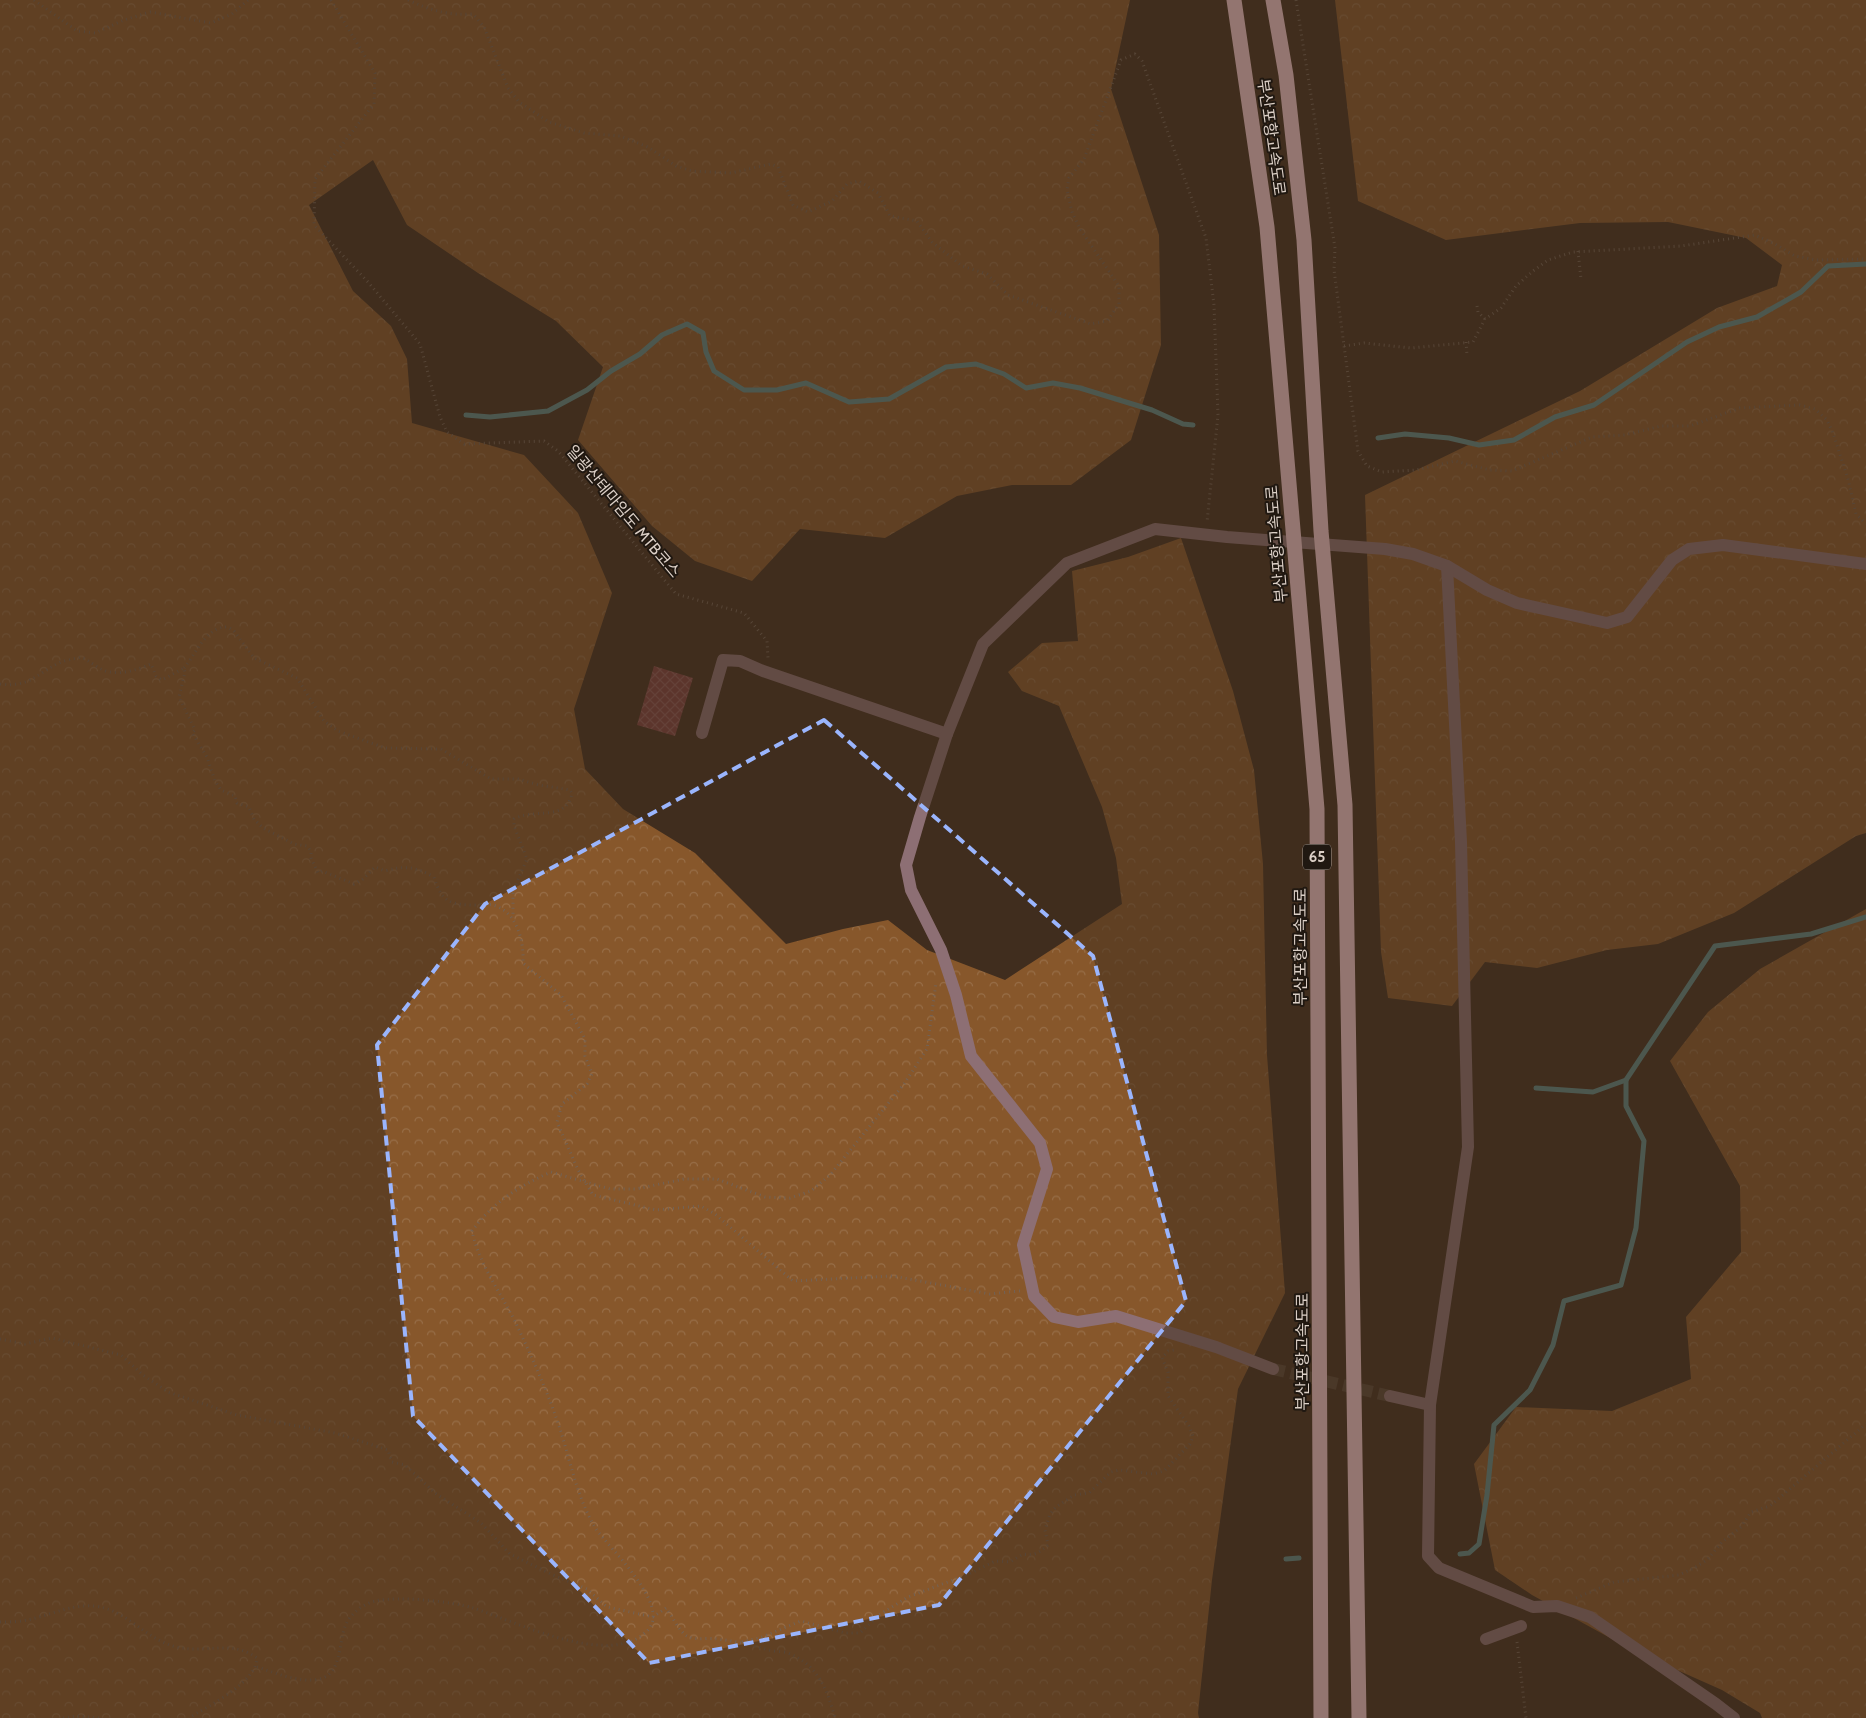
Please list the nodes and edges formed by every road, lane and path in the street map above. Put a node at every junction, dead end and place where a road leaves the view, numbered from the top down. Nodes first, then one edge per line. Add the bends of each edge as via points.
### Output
1 (34, 0) edge
2 (248, 0) edge
3 (331, 0) edge
4 (408, 0) edge
5 (1234, 0) edge
6 (1274, 0) edge
7 (1296, 0) edge
8 (1578, 251) junction
9 (1866, 259) edge
10 (1581, 280) dead end
11 (1477, 306) dead end
12 (1485, 319) junction
13 (1466, 342) junction
14 (1344, 346) junction
15 (1467, 355) dead end
16 (1866, 524) edge
17 (1205, 534) junction
18 (1866, 564) edge
19 (1447, 566) junction
20 (184, 668) junction
21 (770, 673) junction
22 (0, 684) edge
23 (702, 733) dead end
24 (947, 734) junction
25 (513, 918) junction
26 (938, 976) dead end
27 (584, 1181) junction
28 (1033, 1290) junction
29 (0, 1339) edge
30 (1181, 1348) dead end
31 (1273, 1369) tunnel mouth
32 (1390, 1396) tunnel mouth
33 (1430, 1405) junction
34 (1866, 1424) edge
35 (1557, 1606) junction
36 (653, 1617) junction
37 (0, 1622) edge
38 (1521, 1626) joint
39 (1486, 1639) dead end
40 (742, 1642) junction
41 (257, 1667) junction
42 (63, 1718) edge
43 (101, 1718) edge
44 (189, 1718) edge
45 (835, 1718) edge
46 (1321, 1718) edge
47 (1359, 1718) edge
48 (1526, 1718) edge
49 (1734, 1718) edge

1 - 2 path via 77,31 96,33 150,12 211,23 232,14
3 - 21 path, 일광산테마임도 MTB코스 via 375,73 374,104 315,179 314,225 420,344 440,417 448,432 464,444 544,441 558,451 676,594 744,613 767,641
4 - 17 path via 432,11 473,14 484,27 508,88 519,102 549,122 584,133 620,136 692,171 731,173 771,164 778,168 793,205 808,212 832,201 847,184 859,182 878,193 890,216 917,221 932,242 962,266 987,274 1008,295 1091,324 1107,321 1115,313 1119,304 1118,286 1080,229 1067,190 1069,178 1084,159 1121,60 1135,54 1142,61 1206,238 1214,306 1218,415
5 - 46 highway, 부산포항고속도로 / 65 via 1267,227 1317,809
6 - 47 highway, 부산포항고속도로 / 65 via 1286,75 1304,240 1320,531 1345,805
7 - 14 path via 1335,248 1334,270
8 - 9 path via 1681,246 1755,235 1794,256 1816,260
8 - 10 path
8 - 12 path via 1548,260 1516,286 1501,308
11 - 12 path
12 - 13 path via 1472,342
13 - 14 path via 1411,348 1364,343
13 - 15 path
14 - 16 path via 1358,451 1366,466 1382,472 1416,470 1454,461 1490,470 1512,471 1592,436 1625,435 1661,426 1690,426 1740,408 1800,405 1815,410 1826,420 1848,479 1856,514
17 - 19 lane via 1385,549 1413,554
17 - 24 lane via 1155,529 1067,564 983,644
18 - 19 lane via 1722,545 1689,549 1672,560 1627,617 1607,623 1517,603 1487,590
19 - 33 lane via 1461,842 1468,1147
20 - 22 path via 162,680 156,676 151,664 116,673 102,670 80,657 61,662 30,682 14,686
20 - 25 path via 186,672 179,697 195,730 192,732 194,739 207,758 218,786 235,796 237,803 249,807 263,828 294,844 307,846 318,873 322,871 354,884 375,867 385,871 401,866 418,868 434,877 446,900 456,905 492,905
20 - 25 path via 209,634 217,628 228,627 254,658 297,678 324,721 338,731 386,748 441,749 491,779 518,779 570,790 571,801 563,810 514,819 527,859 513,891
21 - 23 lane via 740,660 723,660
21 - 24 lane
24 - 28 lane via 906,865 911,890 941,950 971,1056 1040,1143 1047,1169 1023,1245
25 - 27 path via 524,948 523,962 561,995 585,1038 592,1074 587,1084 562,1104 557,1122
26 - 27 path via 927,1049 904,1084 836,1167 811,1191 790,1198 765,1197 717,1179 684,1179 636,1189 610,1189
27 - 28 path via 593,1195 656,1210 701,1206 715,1214 793,1281 893,1276 990,1294
27 - 36 path via 551,1172 502,1198 472,1231 476,1250 520,1331 560,1429 582,1500 596,1528 649,1596
28 - 31 lane via 1034,1296 1054,1317 1078,1322 1116,1316
29 - 36 path via 24,1344 52,1338 121,1355 168,1392 237,1415 334,1433 388,1450 392,1462 405,1465 435,1493 481,1524 510,1554 587,1589 607,1606
30 - 40 path via 1168,1351 1162,1358 1168,1372 1168,1396 1193,1436 1190,1444 1164,1472 1111,1472 1088,1493 1074,1495 1056,1507 1045,1530 1048,1545 1040,1552 1032,1556 1023,1554 1010,1562 994,1561 908,1597 879,1615 860,1633 845,1633 801,1621
32 - 33 lane
33 - 35 lane via 1428,1556 1438,1568 1494,1592 1533,1607
34 - 35 path via 1770,1506 1751,1512 1741,1527 1707,1560 1679,1575 1614,1582
35 - 49 lane via 1590,1617
36 - 40 path via 666,1608 687,1636
36 - 41 path via 649,1630 631,1642 601,1646 554,1638 471,1607 423,1600 376,1601 361,1607 347,1623 329,1675 319,1680 302,1679
37 - 41 path via 92,1606 115,1610 146,1632 176,1647 247,1650 257,1658
38 - 39 lane
38 - 48 path via 1517,1638
40 - 45 path via 786,1653 809,1665 828,1692
41 - 44 path via 232,1691
42 - 43 path

